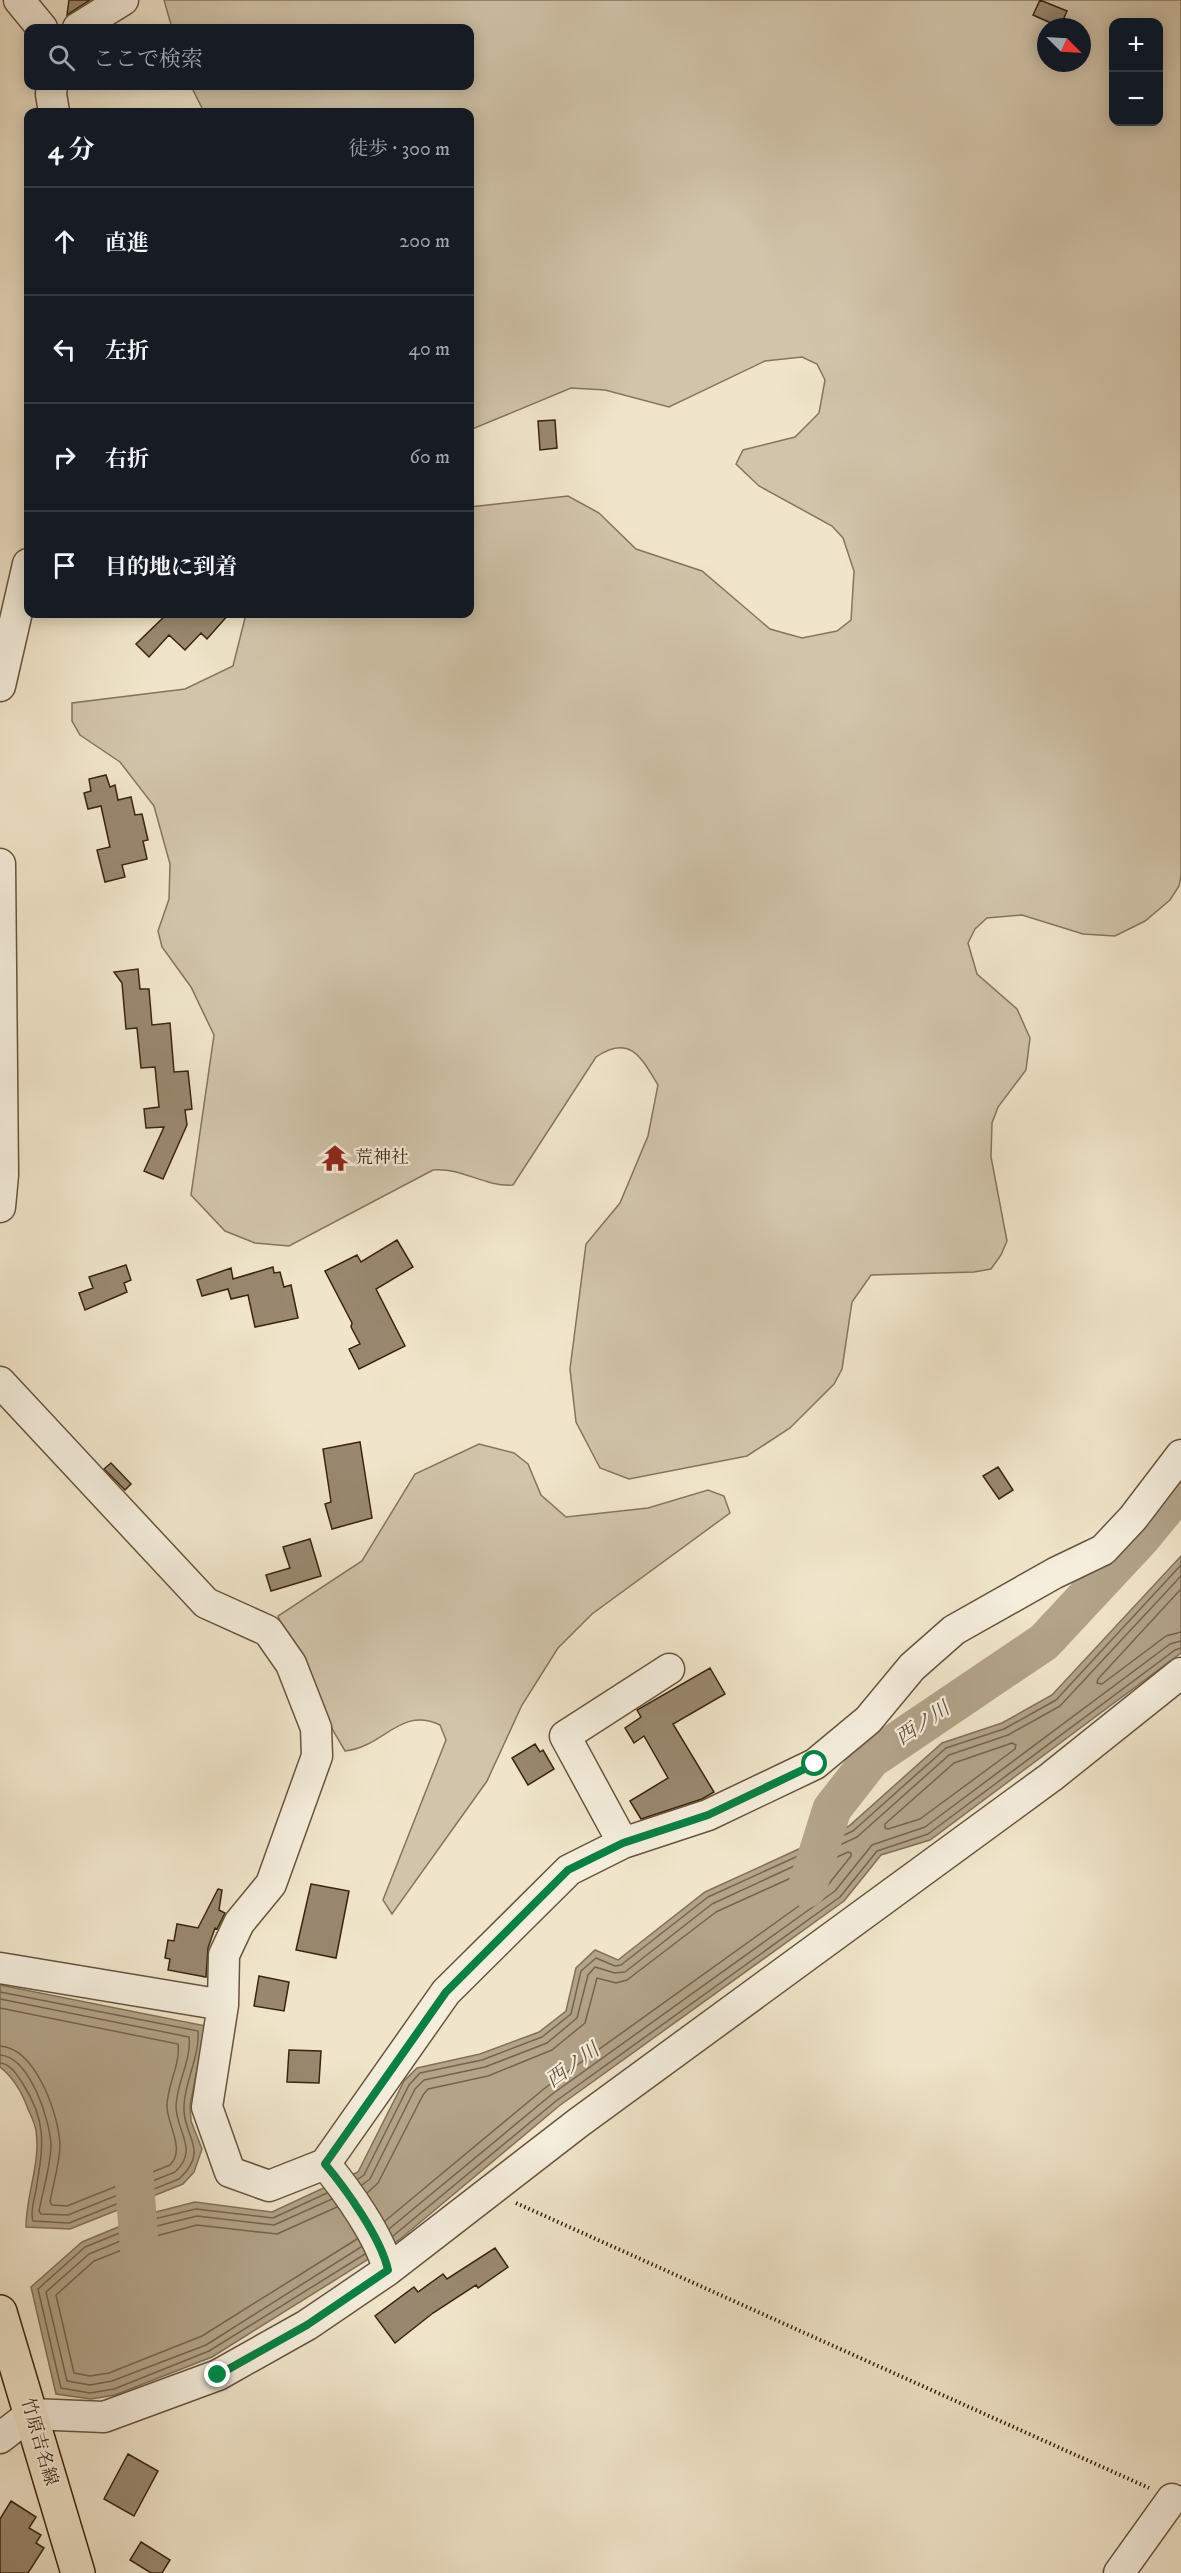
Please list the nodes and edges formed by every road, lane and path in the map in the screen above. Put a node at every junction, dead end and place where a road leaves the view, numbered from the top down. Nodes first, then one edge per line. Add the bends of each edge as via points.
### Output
1 (19, 0) edge
2 (123, 0) edge
3 (39, 24) edge
4 (84, 24) edge
5 (52, 90) edge
6 (53, 108) edge
7 (24, 581) edge
8 (0, 686) edge
9 (0, 864) edge
10 (0, 1207) edge
11 (0, 1382) edge
12 (1181, 1455) edge
13 (669, 1669) dead end
14 (1181, 1673) edge
15 (623, 1843) junction
16 (0, 1968) edge
17 (223, 2005) junction
18 (332, 2172) junction
19 (516, 2202) dead end
20 (386, 2262) junction
21 (3, 2330) edge
22 (31, 2414) junction
23 (0, 2438) edge
24 (1172, 2499) joint
25 (78, 2573) edge
26 (1119, 2573) edge

1 - 3 street
2 - 4 street
5 - 6 street
7 - 8 street
9 - 10 street
11 - 17 street via 206,1603 268,1631 291,1664 316,1728 317,1756 271,1884 239,1923 225,1955
12 - 15 street via 1103,1550 954,1630 912,1666 868,1720 815,1764 708,1815
13 - 15 street via 565,1736
14 - 20 street via 1051,1777
15 - 18 street via 568,1870 446,1992
16 - 17 street
17 - 18 street via 207,2107 230,2172 268,2186
18 - 20 street
19 - 24 path
20 - 22 street via 307,2325 218,2375 104,2417
21 - 22 main road, 竹原吉名線
22 - 23 street
22 - 25 main road, 竹原吉名線
24 - 26 street

